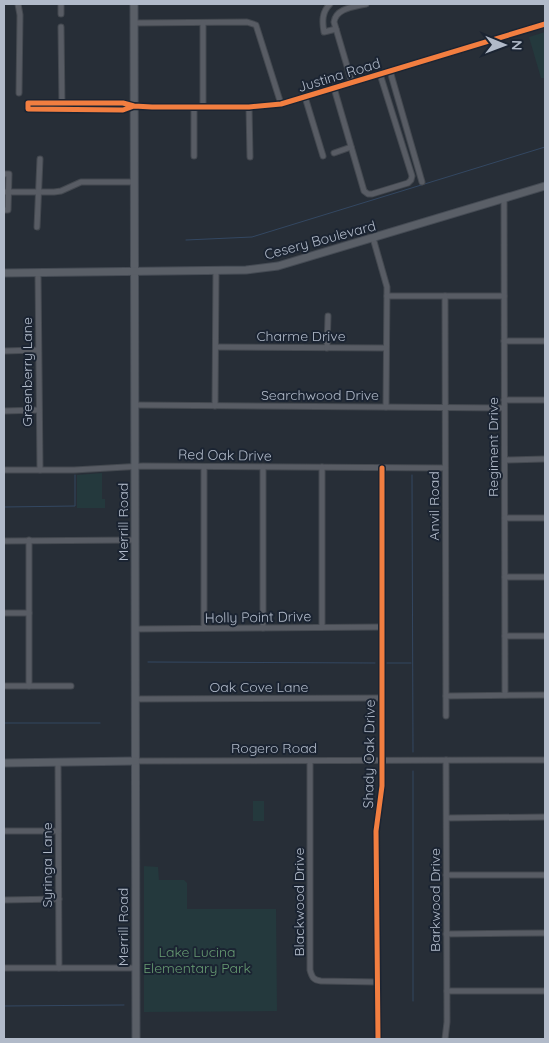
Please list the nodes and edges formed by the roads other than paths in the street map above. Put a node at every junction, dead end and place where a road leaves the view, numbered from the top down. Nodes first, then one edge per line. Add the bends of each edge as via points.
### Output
1 (18, 4) edge
2 (61, 4) edge
3 (134, 4) edge
4 (330, 4) edge
5 (366, 4) edge
6 (61, 14) dead end
7 (134, 23) junction
8 (203, 23) junction
9 (545, 24) edge
10 (61, 26) dead end
11 (336, 29) junction
12 (390, 72) junction
13 (380, 74) junction
14 (352, 83) junction
15 (334, 88) junction
16 (19, 93) dead end
17 (305, 97) junction
18 (62, 103) junction
19 (281, 104) junction
20 (134, 106) junction
21 (194, 107) junction
22 (203, 107) junction
23 (249, 107) junction
24 (62, 110) junction
25 (351, 148) junction
26 (334, 153) dead end
27 (194, 156) dead end
28 (322, 156) dead end
29 (250, 157) dead end
30 (40, 159) dead end
31 (4, 174) edge
32 (134, 182) junction
33 (422, 182) dead end
34 (545, 186) edge
35 (6, 192) edge
36 (39, 192) junction
37 (504, 199) junction
38 (4, 210) edge
39 (37, 227) dead end
40 (373, 238) junction
41 (134, 271) junction
42 (216, 271) junction
43 (4, 273) edge
44 (38, 273) junction
45 (387, 296) junction
46 (445, 296) junction
47 (504, 296) junction
48 (328, 316) dead end
49 (504, 341) junction
50 (545, 341) edge
51 (216, 347) junction
52 (327, 348) junction
53 (386, 348) junction
54 (38, 350) junction
55 (4, 351) edge
56 (504, 400) junction
57 (545, 400) edge
58 (135, 405) junction
59 (216, 406) junction
60 (386, 407) junction
61 (445, 408) junction
62 (504, 408) junction
63 (4, 410) edge
64 (39, 410) junction
65 (505, 460) junction
66 (545, 460) edge
67 (135, 466) junction
68 (204, 467) junction
69 (263, 467) junction
70 (322, 467) junction
71 (382, 468) junction
72 (445, 468) junction
73 (4, 470) edge
74 (40, 470) junction
75 (505, 518) junction
76 (545, 518) edge
77 (29, 540) junction
78 (135, 540) junction
79 (4, 541) edge
80 (505, 577) junction
81 (545, 577) edge
82 (29, 612) junction
83 (4, 613) edge
84 (322, 627) junction
85 (382, 627) junction
86 (135, 628) junction
87 (204, 628) junction
88 (263, 628) junction
89 (505, 636) junction
90 (545, 636) edge
91 (4, 686) edge
92 (29, 686) junction
93 (71, 686) dead end
94 (505, 695) junction
95 (545, 695) edge
96 (446, 696) junction
97 (382, 698) junction
98 (135, 699) junction
99 (446, 716) dead end
100 (382, 760) junction
101 (446, 760) junction
102 (545, 760) edge
103 (136, 761) junction
104 (310, 761) junction
105 (58, 762) junction
106 (4, 763) edge
107 (447, 818) junction
108 (545, 818) edge
109 (4, 831) edge
110 (58, 831) junction
111 (446, 875) junction
112 (545, 875) edge
113 (59, 899) junction
114 (4, 900) edge
115 (545, 933) edge
116 (446, 934) junction
117 (4, 968) edge
118 (59, 968) junction
119 (136, 968) junction
120 (377, 982) junction
121 (545, 991) edge
122 (447, 992) junction
123 (136, 1039) edge
124 (378, 1039) edge
125 (445, 1039) edge

1 - 16 street
2 - 6 street
3 - 7 main road, Merrill Road
4 - 11 street via 322,20 324,32
5 - 11 street via 337,14
7 - 8 street
7 - 20 main road, Merrill Road
8 - 19 street via 247,22 256,25
8 - 22 street
9 - 12 street, Justina Road
10 - 18 street
11 - 14 street
12 - 13 street, Justina Road
12 - 33 street
13 - 14 street, Justina Road
13 - 25 street via 411,180 368,194 364,191
14 - 15 street, Justina Road
15 - 17 street, Justina Road
15 - 25 street
17 - 19 street, Justina Road
17 - 28 street
18 - 20 street via 123,103
18 - 24 street
18 - 24 street via 28,103 28,109
19 - 23 street, Justina Road
20 - 21 street, Justina Road
20 - 24 street via 123,110
20 - 32 main road, Merrill Road
21 - 22 street, Justina Road
21 - 27 street
22 - 23 street, Justina Road
23 - 29 street
25 - 26 street
30 - 36 street
31 - 35 street via 10,174
32 - 36 street via 81,182 61,191
32 - 41 main road, Merrill Road
34 - 37 main road, Cesery Boulevard
35 - 36 street
35 - 38 street via 8,210
36 - 39 street
37 - 40 main road, Cesery Boulevard
37 - 47 street, Regiment Drive
40 - 42 main road, Cesery Boulevard via 278,266
40 - 45 street via 385,276
41 - 42 main road, Cesery Boulevard
41 - 44 main road, Cesery Boulevard
41 - 58 main road, Merrill Road
42 - 51 street
43 - 44 main road, Cesery Boulevard
44 - 54 street, Greenberry Lane
45 - 46 street
45 - 53 street
46 - 47 street
46 - 61 street, Anvil Road
47 - 49 street, Regiment Drive
48 - 52 street
49 - 50 street
49 - 56 street, Regiment Drive
51 - 52 street, Charme Drive
51 - 59 street
52 - 53 street, Charme Drive
53 - 60 street
54 - 55 street
54 - 64 street, Greenberry Lane
56 - 57 street
56 - 62 street, Regiment Drive
58 - 59 street, Searchwood Drive
58 - 67 main road, Merrill Road
59 - 60 street, Searchwood Drive
60 - 61 street, Searchwood Drive
61 - 62 street, Searchwood Drive
61 - 72 street, Anvil Road
62 - 65 street, Regiment Drive
63 - 64 street
64 - 74 street, Greenberry Lane
65 - 66 street
65 - 75 street, Regiment Drive
67 - 68 street, Red Oak Drive
67 - 74 street, Red Oak Drive
67 - 78 main road, Merrill Road
68 - 69 street, Red Oak Drive
68 - 87 street
69 - 70 street, Red Oak Drive
69 - 88 street
70 - 71 street, Red Oak Drive
70 - 84 street
71 - 72 street, Red Oak Drive
71 - 85 street, Shady Oak Drive
72 - 96 street, Anvil Road
73 - 74 street, Red Oak Drive
75 - 76 street
75 - 80 street, Regiment Drive
77 - 78 street
77 - 79 street
77 - 82 street
78 - 86 main road, Merrill Road
80 - 81 street
80 - 89 street, Regiment Drive
82 - 83 street
82 - 92 street
84 - 85 street, Holly Point Drive
84 - 88 street, Holly Point Drive
85 - 97 street, Shady Oak Drive
86 - 87 street, Holly Point Drive
86 - 98 main road, Merrill Road
87 - 88 street, Holly Point Drive
89 - 90 street
89 - 94 street, Regiment Drive
91 - 92 street
92 - 93 street
94 - 95 street
94 - 96 street
96 - 99 street, Anvil Road
97 - 98 street, Oak Cove Lane
97 - 100 street, Shady Oak Drive
98 - 103 main road, Merrill Road
100 - 101 street, Rogero Road
100 - 104 street, Rogero Road
100 - 120 street, Shady Oak Drive via 381,805 376,831
101 - 102 street, Rogero Road
101 - 107 street, Barkwood Drive
103 - 104 street, Rogero Road
103 - 105 main road, Rogero Road
103 - 119 main road, Merrill Road
104 - 120 street, Blackwood Drive via 310,970 315,980
105 - 106 main road, Rogero Road
105 - 110 street, Syringa Lane
107 - 108 street
107 - 111 street, Barkwood Drive
109 - 110 street
110 - 113 street, Syringa Lane
111 - 112 street
111 - 116 street, Barkwood Drive
113 - 114 street
113 - 118 street, Syringa Lane
115 - 116 street
116 - 122 street, Barkwood Drive
117 - 118 street
118 - 119 street
119 - 123 main road, Merrill Road
120 - 124 street, Shady Oak Drive
121 - 122 street
122 - 125 street, Barkwood Drive

